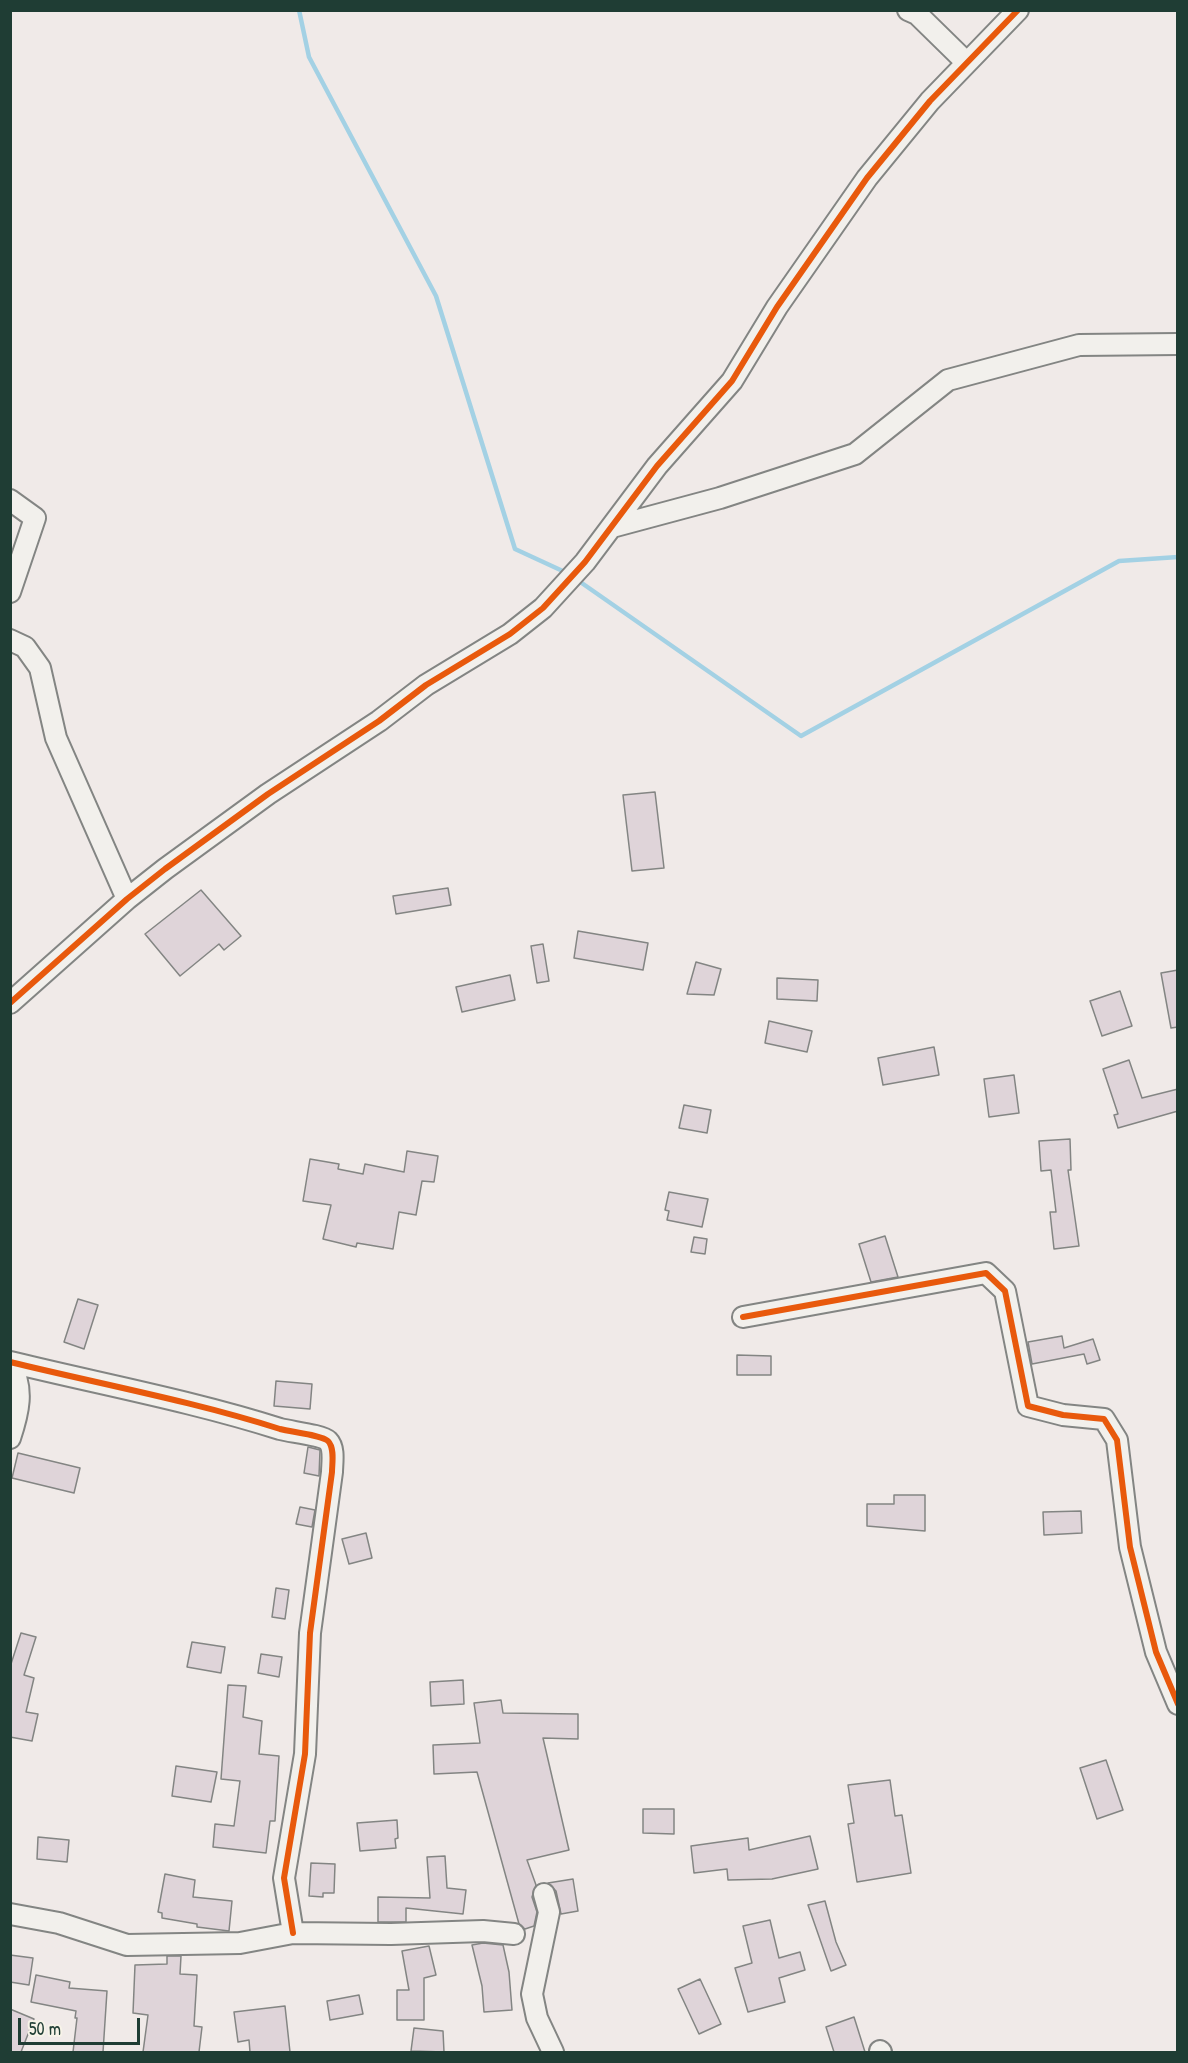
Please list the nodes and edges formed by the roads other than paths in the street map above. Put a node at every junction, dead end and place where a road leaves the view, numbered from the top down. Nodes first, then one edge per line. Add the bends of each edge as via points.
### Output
1 (908, 10) edge
2 (1018, 10) edge
3 (966, 62) junction
4 (1178, 344) edge
5 (10, 500) edge
6 (612, 527) junction
7 (10, 592) edge
8 (10, 640) edge
9 (127, 899) junction
10 (10, 1003) edge
11 (743, 1317) dead end
12 (10, 1364) edge
13 (10, 1438) edge
14 (1178, 1704) edge
15 (544, 1894) dead end
16 (10, 1914) edge
17 (293, 1933) junction
18 (514, 1934) dead end
19 (553, 2052) edge

1 - 3 street via 917,14
2 - 3 street
3 - 6 street via 867,178 777,307 732,381 657,466
4 - 6 street via 1079,345 948,380 855,454 720,498
5 - 7 street via 35,518
6 - 9 street via 543,608 510,634 426,685 268,794
8 - 9 street via 25,647 40,668 56,738
9 - 10 street
11 - 14 street via 986,1273 1005,1291 1028,1406 1104,1419 1117,1440 1130,1547 1156,1652
12 - 13 street via 19,1383 18,1414
12 - 17 street via 259,1422 299,1435 319,1436 332,1447 330,1495 310,1633 305,1754 284,1878
15 - 19 street via 549,1912 532,1994 537,2018
16 - 17 street via 58,1923 127,1945 240,1943
17 - 18 street

